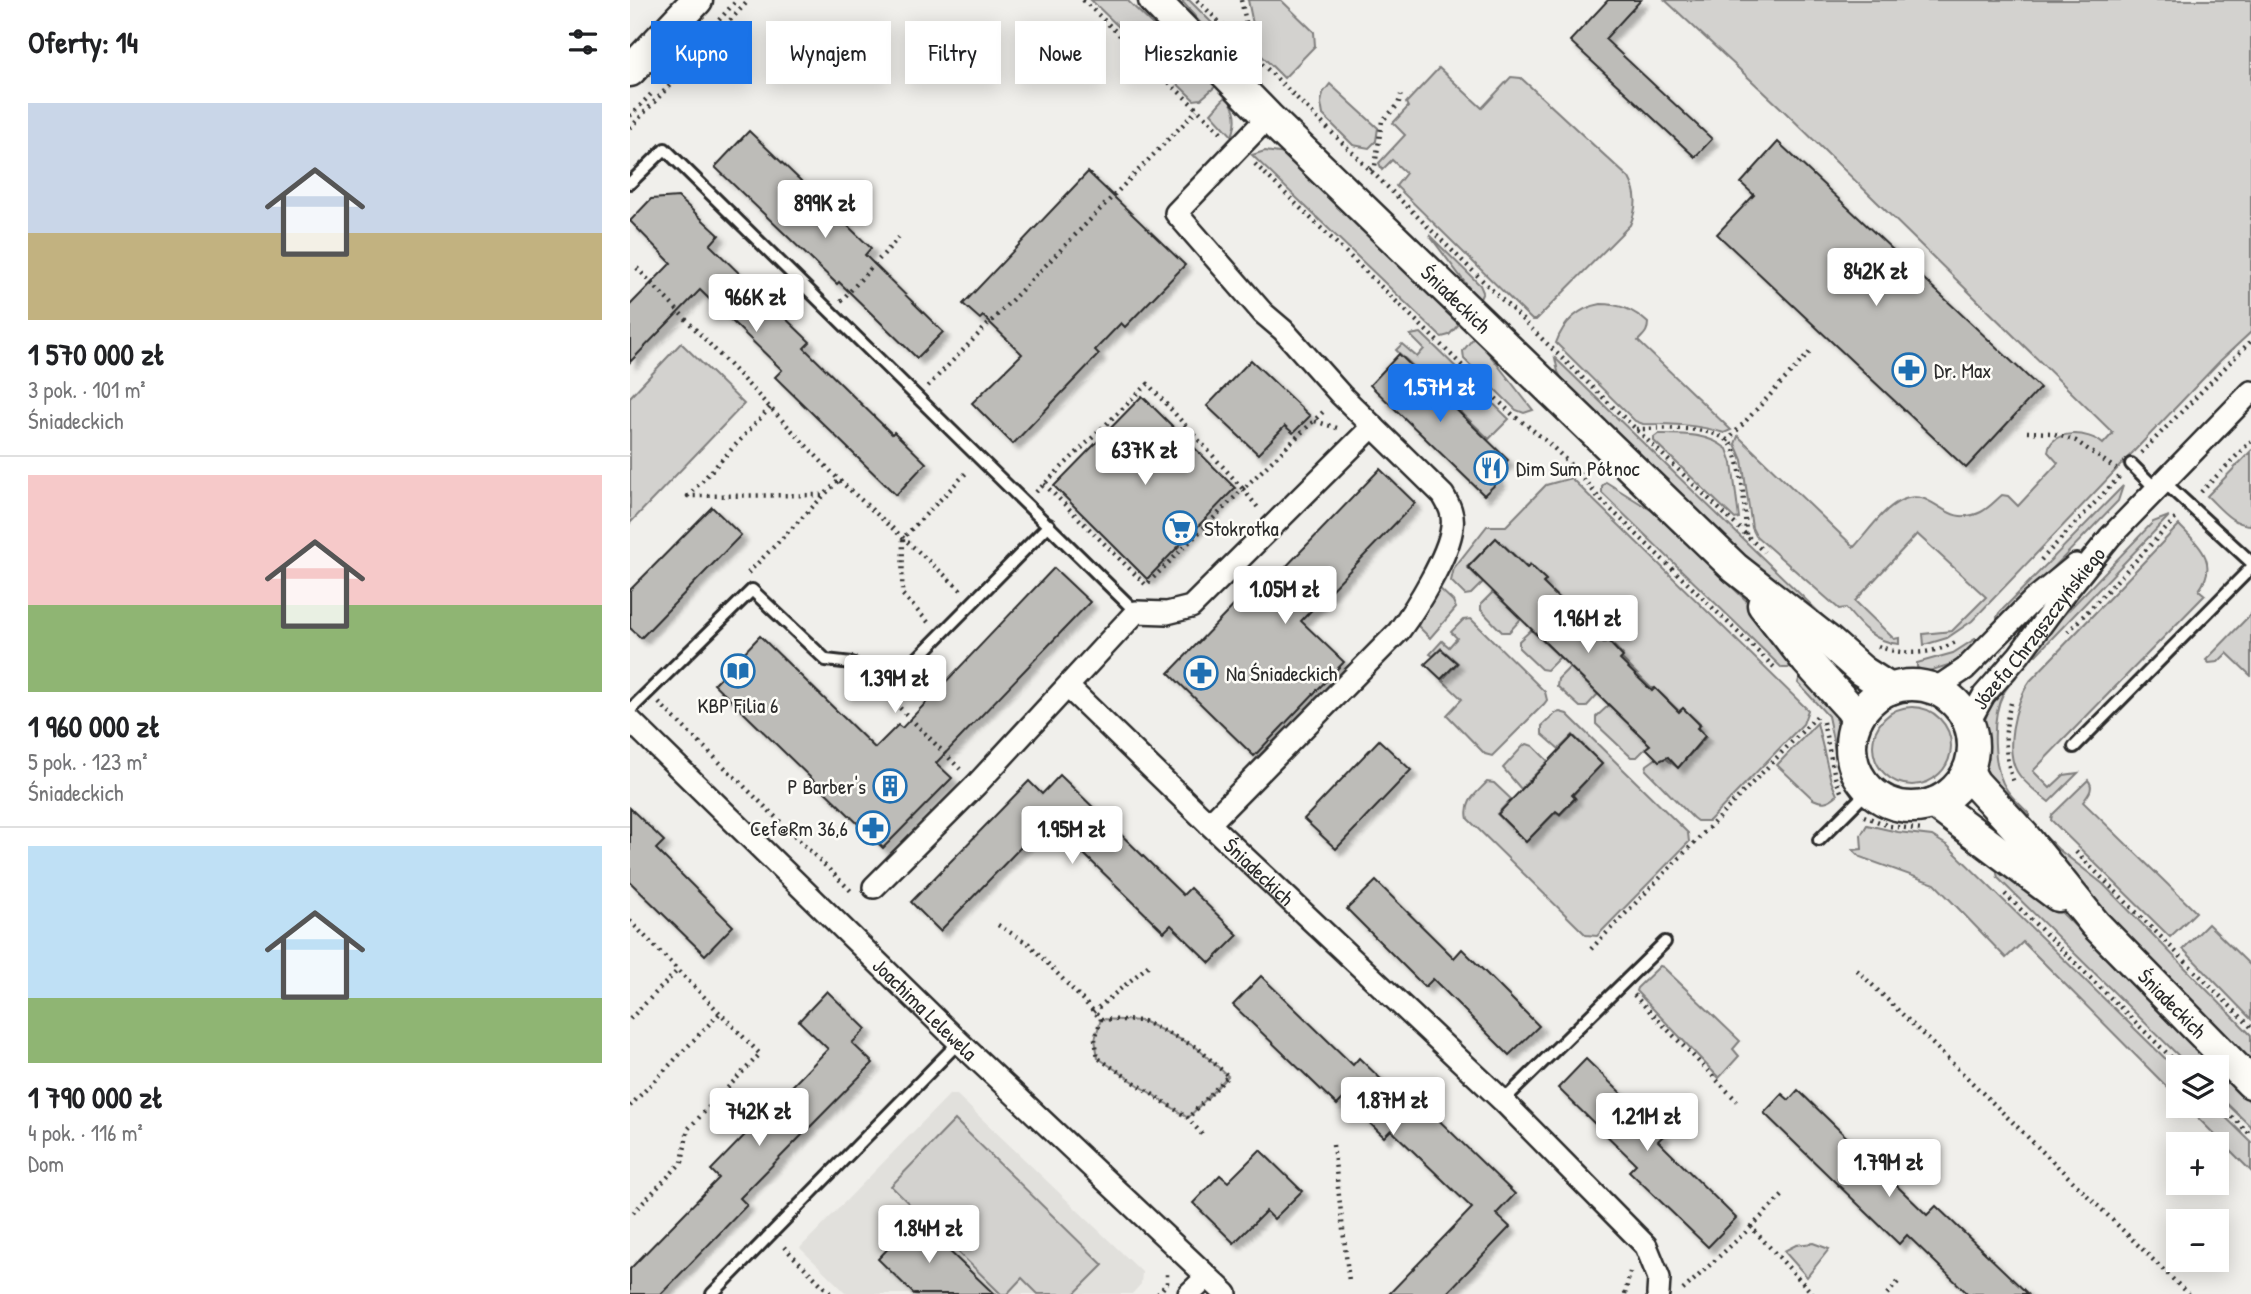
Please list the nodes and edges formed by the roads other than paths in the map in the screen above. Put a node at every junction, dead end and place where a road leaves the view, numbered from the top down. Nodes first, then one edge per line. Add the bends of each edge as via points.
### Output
1 (697, 0) edge
2 (1154, 0) edge
3 (630, 71) edge
4 (1268, 117) junction
5 (630, 183) edge
6 (2251, 391) edge
7 (1373, 426) junction
8 (2131, 464) road end
9 (2160, 485) junction
10 (1049, 525) junction
11 (2110, 537) junction
12 (2251, 562) edge
13 (1735, 568) junction
14 (2251, 568) edge
15 (1136, 612) junction
16 (1068, 687) junction
17 (1890, 689) junction
18 (1935, 689) junction
19 (630, 710) edge
20 (1857, 719) junction
21 (630, 720) edge
22 (1969, 722) junction
23 (2074, 747) dead end
24 (1968, 771) junction
25 (1859, 801) junction
26 (1932, 817) junction
27 (1209, 824) junction
28 (1819, 840) dead end
29 (874, 887) dead end
30 (2095, 924) junction
31 (1665, 942) dead end
32 (959, 1042) junction
33 (2251, 1083) edge
34 (1503, 1101) junction
35 (1207, 1277) junction
36 (712, 1294) edge
37 (1189, 1294) edge
38 (1226, 1294) edge
39 (1658, 1294) edge

1 - 3 street
2 - 4 street, Śniadeckich
4 - 7 street, Śniadeckich via 1176,213 1263,313
4 - 13 street, Śniadeckich
5 - 10 lane via 665,149
6 - 9 street, Józefa Chrząszczyńskiego
7 - 15 street via 1191,607 1167,613
7 - 27 street, Śniadeckich via 1443,495 1451,510 1450,537 1399,631
8 - 9 lane
9 - 11 street, Józefa Chrząszczyńskiego
9 - 12 lane
10 - 15 lane
10 - 19 lane via 884,692 852,663 827,660 752,590
11 - 18 street, Józefa Chrząszczyńskiego via 2032,601 1965,669
11 - 22 street, Józefa Chrząszczyńskiego via 1984,695
13 - 17 street, Śniadeckich
13 - 20 street, Śniadeckich
14 - 23 lane
15 - 16 street
16 - 27 street
16 - 29 street
17 - 18 street via 1914,684
17 - 20 street via 1875,697
18 - 22 street via 1955,702
20 - 25 street via 1852,733
21 - 32 street, Joachima Lelewela
22 - 24 street via 1973,747
24 - 26 street
24 - 30 street, Śniadeckich
25 - 26 street via 1880,798
25 - 28 lane
26 - 30 street, Śniadeckich
27 - 34 street, Śniadeckich
30 - 33 street, Śniadeckich
31 - 34 lane
32 - 35 street, Joachima Lelewela
32 - 36 lane
34 - 39 street, Śniadeckich via 1646,1246 1659,1278
35 - 37 street
35 - 38 street, Joachima Lelewela

